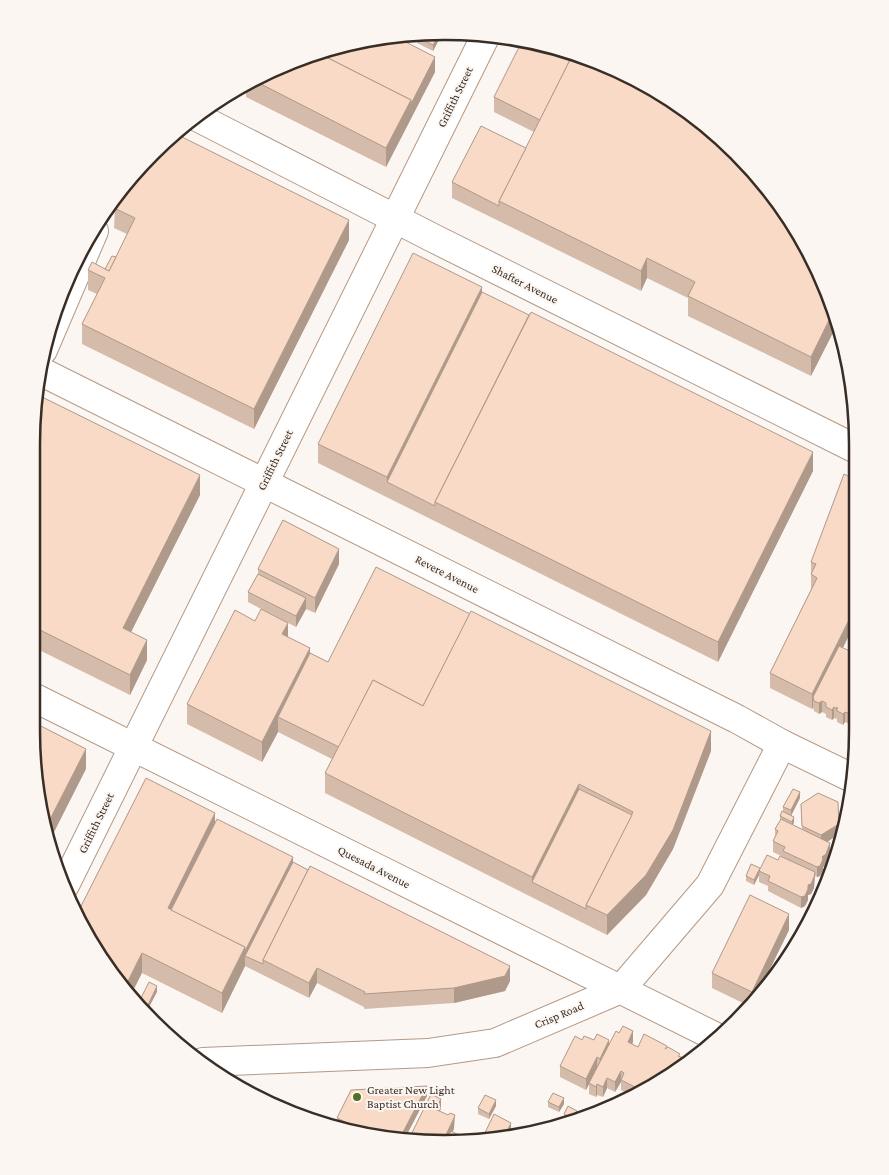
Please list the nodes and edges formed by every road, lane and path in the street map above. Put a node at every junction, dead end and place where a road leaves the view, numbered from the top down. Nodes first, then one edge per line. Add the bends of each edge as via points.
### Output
1 (483, 42) edge
2 (203, 120) edge
3 (395, 218) junction
4 (46, 374) edge
5 (849, 445) edge
6 (264, 483) junction
7 (40, 700) edge
8 (782, 744) junction
9 (133, 747) junction
10 (847, 775) edge
11 (68, 878) edge
12 (621, 989) junction
13 (711, 1035) edge
14 (213, 1062) edge

1 - 3 street, Griffith Street
2 - 3 street, Shafter Avenue
3 - 5 street, Shafter Avenue
3 - 6 street, Griffith Street
4 - 6 street, Revere Avenue
6 - 8 street, Revere Avenue
6 - 9 street, Griffith Street
7 - 9 street, Quesada Avenue
8 - 10 street, Revere Avenue
8 - 12 street, Crisp Road via 710,885
9 - 11 street, Griffith Street
9 - 12 street, Quesada Avenue
12 - 13 street, Quesada Avenue
12 - 14 street, Crisp Road via 495,1043 428,1053

